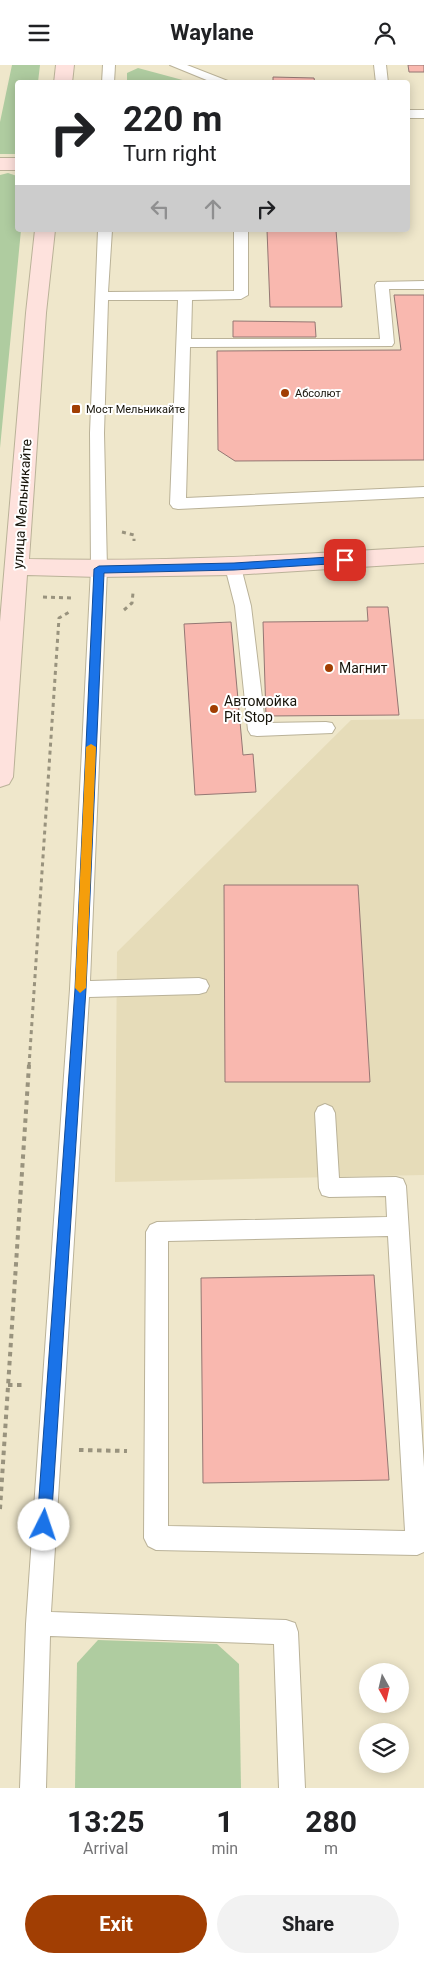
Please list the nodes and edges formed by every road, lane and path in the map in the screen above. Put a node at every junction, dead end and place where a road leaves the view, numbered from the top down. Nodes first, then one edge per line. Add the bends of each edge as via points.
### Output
1 (65, 65) edge
2 (109, 65) edge
3 (176, 65) edge
4 (380, 65) edge
5 (63, 80) edge
6 (108, 80) edge
7 (218, 80) edge
8 (382, 80) edge
9 (410, 114) edge
10 (424, 114) edge
11 (0, 164) edge
12 (15, 164) edge
13 (31, 232) edge
14 (45, 232) edge
15 (105, 232) edge
16 (241, 232) edge
17 (40, 266) junction
18 (424, 285) edge
19 (184, 295) junction
20 (100, 296) junction
21 (182, 343) junction
22 (424, 492) edge
23 (424, 555) edge
24 (18, 567) junction
25 (234, 567) junction
26 (99, 569) junction
27 (15, 597) junction
28 (132, 603) dead end
29 (97, 605) junction
30 (78, 607) junction
31 (326, 728) dead end
32 (0, 777) edge
33 (199, 986) dead end
34 (80, 989) junction
35 (325, 1113) dead end
36 (398, 1226) junction
37 (156, 1449) junction
38 (76, 1450) dead end
39 (0, 1509) edge
40 (38, 1624) junction
41 (33, 1788) edge
42 (292, 1788) edge

1 - 5 main road
2 - 6 lane
3 - 7 lane
4 - 8 lane
9 - 10 lane
11 - 12 main road
13 - 17 main road
14 - 17 main road, улица Мельникайте
15 - 20 lane
16 - 19 lane via 241,295
17 - 24 main road, улица Мельникайте
18 - 21 lane via 382,285 387,343
19 - 20 lane
19 - 21 lane
20 - 26 lane
21 - 22 lane via 178,503
23 - 25 main road
24 - 26 main road
24 - 27 main road, улица Мельникайте
25 - 26 main road
25 - 31 lane via 242,605 257,730
26 - 29 lane
27 - 30 path via 72,597
27 - 32 main road, улица Мельникайте
28 - 29 path
29 - 30 path
29 - 34 lane
30 - 39 path via 59,618
33 - 34 lane
34 - 40 lane
35 - 36 lane via 329,1188 396,1186
36 - 37 lane via 157,1232
36 - 37 lane via 417,1543 156,1538
37 - 38 path
40 - 41 lane
40 - 42 lane via 286,1632

